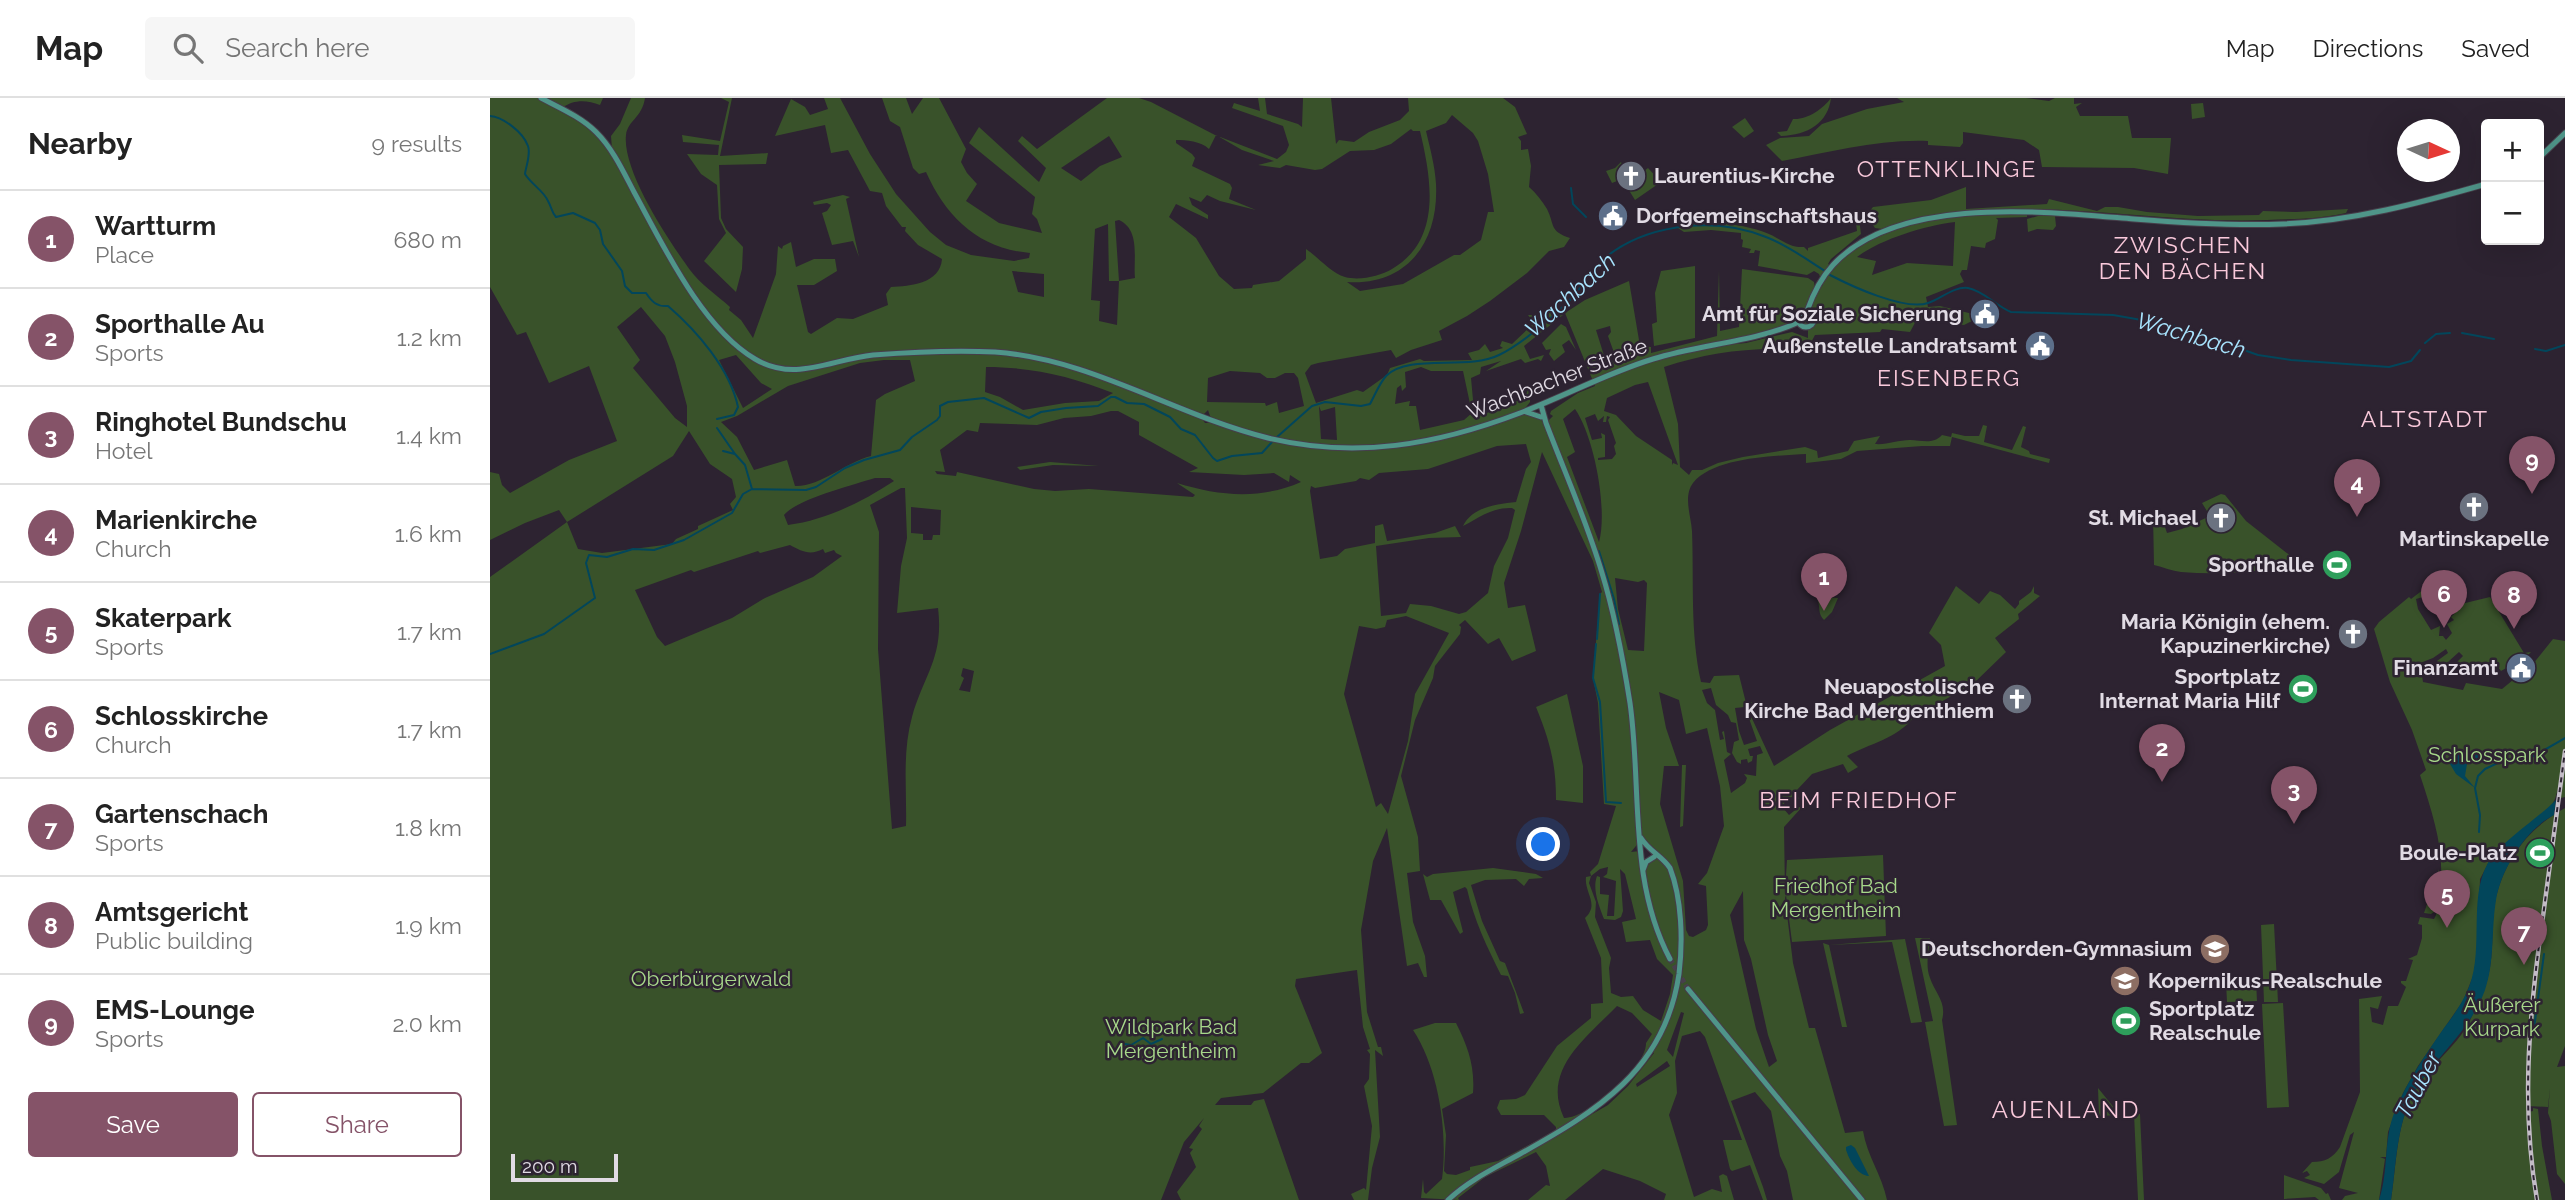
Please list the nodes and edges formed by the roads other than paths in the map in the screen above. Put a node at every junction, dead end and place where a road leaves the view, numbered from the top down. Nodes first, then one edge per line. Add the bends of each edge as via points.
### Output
1 (541, 98) edge
2 (2565, 133) edge
3 (2544, 153) edge
4 (2481, 185) edge
5 (1807, 311) junction
6 (1799, 322) junction
7 (1551, 400) junction
8 (1539, 405) junction
9 (1523, 412) junction
10 (1542, 415) junction
11 (1639, 833) junction
12 (1640, 853) junction
13 (1654, 855) junction
14 (1643, 873) junction
15 (1670, 959) tunnel mouth
16 (1688, 989) tunnel mouth
17 (1448, 1200) edge
18 (1862, 1200) edge

1 - 9 main road, Wachbacher Straße via 587,124 607,144 692,295 736,345 764,364 793,371 878,355 1020,354 1093,374 1271,438 1324,447 1406,446
2 - 3 main road
4 - 5 main road via 2378,212 2307,223 2221,224 2047,211 1972,212 1924,220 1872,237 1840,258 1815,290
5 - 6 main road via 1800,314
5 - 6 main road via 1813,315 1813,323 1807,327
6 - 7 main road, Wachbacher Straße via 1768,334 1651,359
7 - 8 main road, Wachbacher Straße
7 - 10 main road
8 - 9 main road, Wachbacher Straße
8 - 10 main road
9 - 10 main road
10 - 11 main road via 1595,551 1614,617 1630,706
11 - 12 main road
11 - 13 main road
12 - 13 main road
12 - 14 main road
13 - 14 main road
13 - 17 main road via 1670,868 1674,882 1680,959 1673,1002 1651,1051 1603,1104
14 - 15 main road via 1655,925
16 - 18 main road

